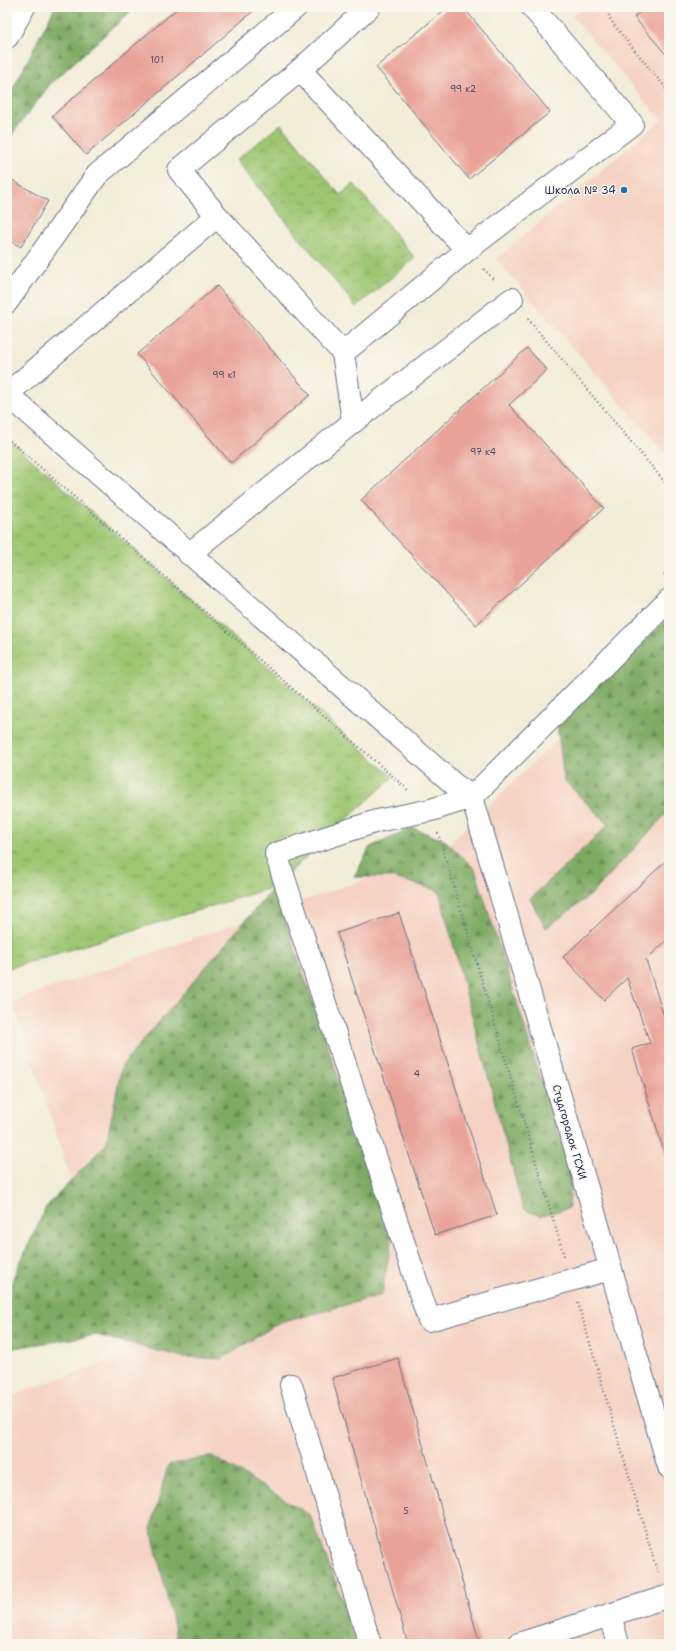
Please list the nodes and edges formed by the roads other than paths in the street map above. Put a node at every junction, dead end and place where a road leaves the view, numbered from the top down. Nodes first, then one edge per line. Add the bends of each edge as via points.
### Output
1 (24, 7) edge
2 (296, 7) edge
3 (369, 7) edge
4 (532, 7) edge
5 (7, 37) edge
6 (300, 70) junction
7 (217, 216) junction
8 (467, 250) junction
9 (512, 300) road end
10 (7, 302) edge
11 (343, 354) junction
12 (7, 394) edge
13 (353, 422) junction
14 (189, 554) junction
15 (669, 600) edge
16 (472, 797) junction
17 (610, 1270) junction
18 (291, 1385) dead end
19 (669, 1467) edge
20 (667, 1597) edge
21 (610, 1615) junction
22 (370, 1644) edge
23 (518, 1644) edge
24 (618, 1644) edge

1 - 5 street
2 - 10 street via 97,175
3 - 6 street
4 - 8 street via 632,124
6 - 7 street via 179,170
6 - 8 street
7 - 11 street
7 - 12 street
8 - 11 street
9 - 13 street
11 - 13 street
12 - 14 street
13 - 14 street
14 - 16 street
15 - 16 street
16 - 17 street, Студгородок ГСХИ
16 - 17 street via 431,810 377,821 276,854 429,1320
17 - 19 street, Студгородок ГСХИ
18 - 22 street
20 - 21 street
21 - 23 street
21 - 24 street

